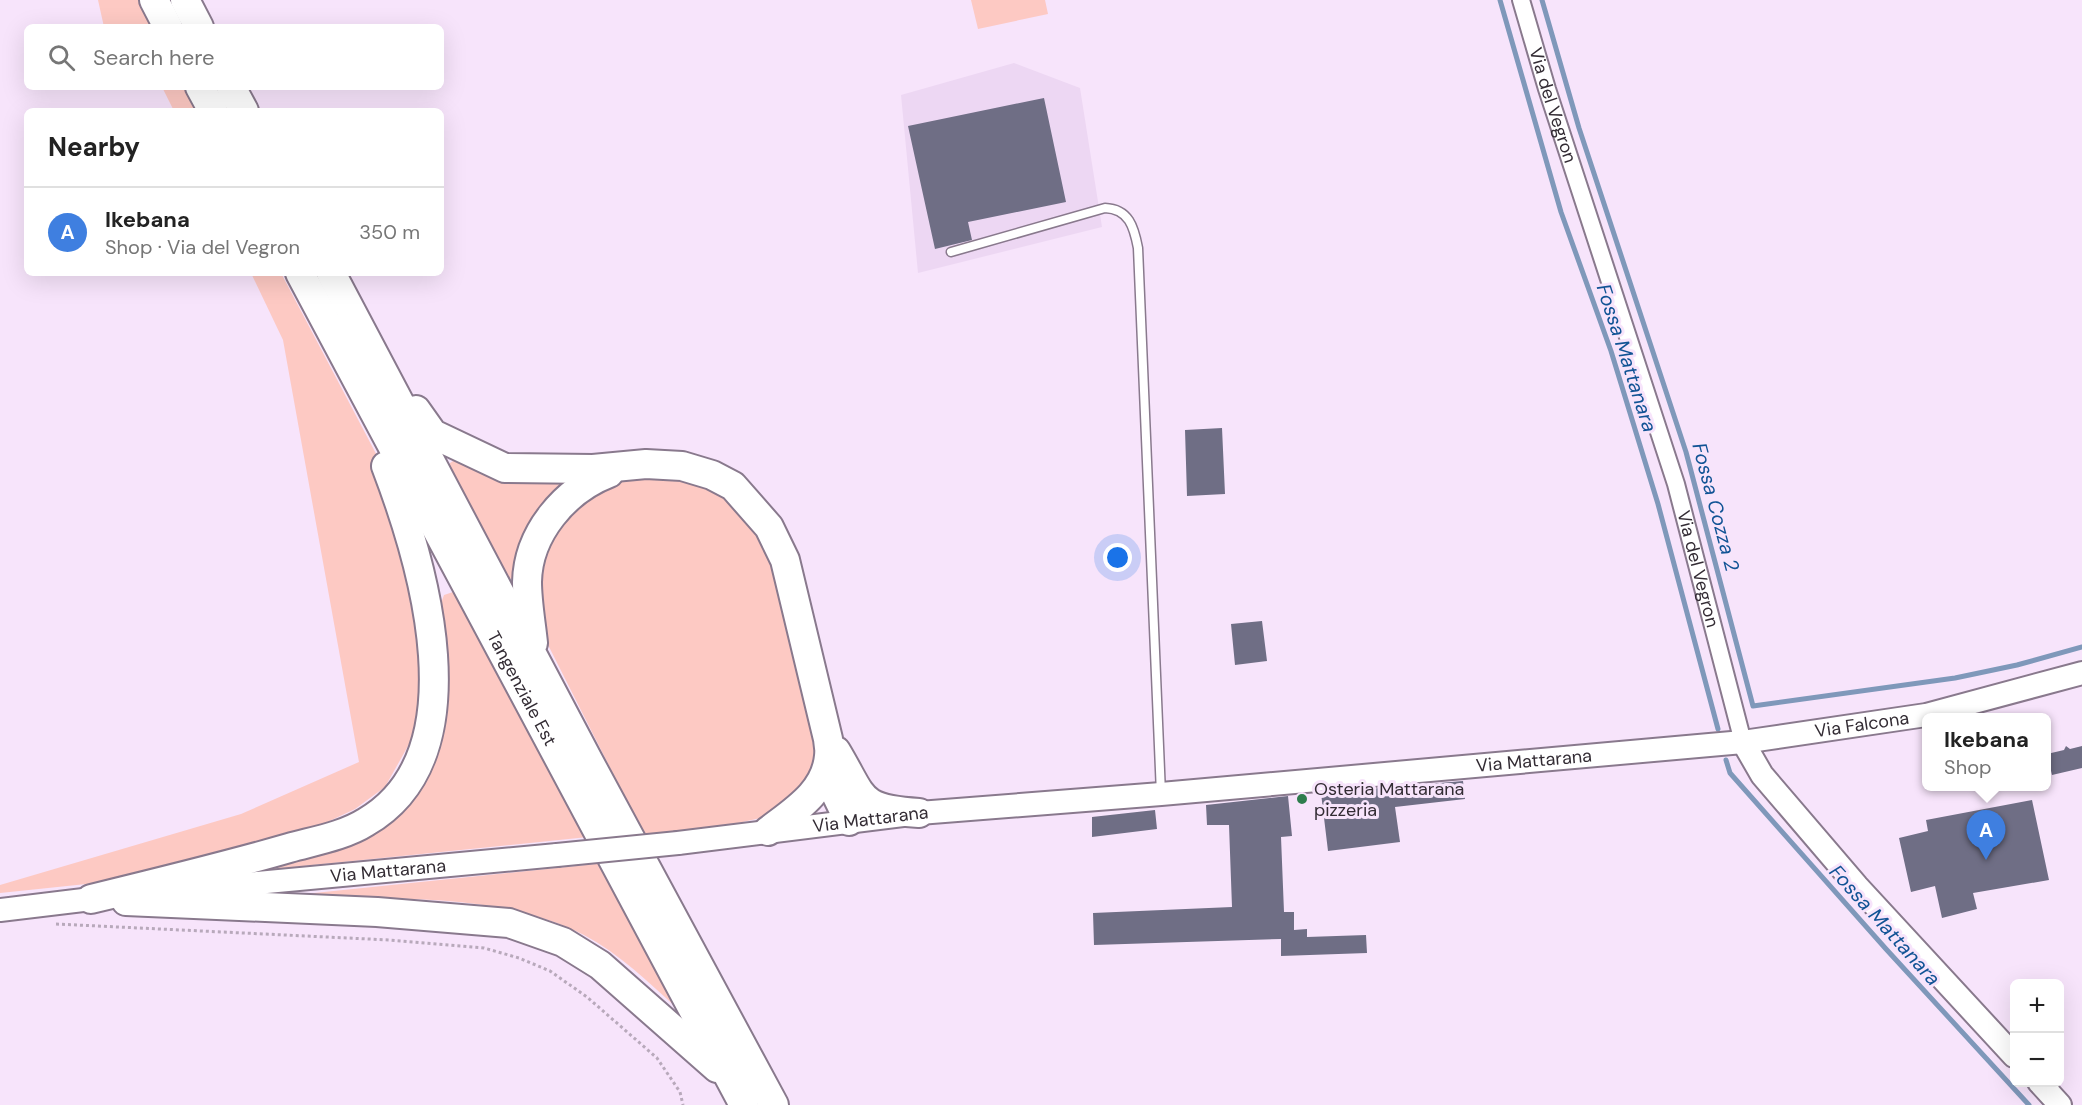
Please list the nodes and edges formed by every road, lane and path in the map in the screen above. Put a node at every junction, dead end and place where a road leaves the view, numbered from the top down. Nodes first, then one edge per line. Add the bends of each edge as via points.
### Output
1 (154, 0) edge
2 (185, 0) edge
3 (1521, 0) edge
4 (166, 24) edge
5 (197, 24) edge
6 (202, 90) edge
7 (233, 90) edge
8 (211, 108) edge
9 (242, 108) edge
10 (951, 252) dead end
11 (302, 276) edge
12 (333, 276) edge
13 (344, 298) junction
14 (346, 360) junction
15 (622, 468) junction
16 (534, 657) junction
17 (2082, 673) edge
18 (1933, 713) edge
19 (1922, 716) edge
20 (828, 739) junction
21 (1743, 742) junction
22 (856, 788) junction
23 (1161, 794) junction
24 (920, 813) junction
25 (849, 821) junction
26 (768, 831) junction
27 (0, 910) edge
28 (90, 912) junction
29 (2010, 1052) edge
30 (731, 1080) junction
31 (2043, 1087) edge
32 (682, 1105) edge
33 (744, 1105) edge
34 (774, 1105) edge
35 (2060, 1105) edge

1 - 4 highway
2 - 5 highway
3 - 21 street, Via del Vegron via 1676,484
6 - 8 highway
7 - 9 highway
10 - 23 lane via 1105,208 1117,208 1126,214 1134,229 1138,248
11 - 14 highway, Tangenziale Est
12 - 13 highway, Tangenziale Est
13 - 15 highway via 433,434 505,468
13 - 16 highway, Tangenziale Est
14 - 28 highway via 409,526 427,612 435,695 424,753 387,807 366,823
14 - 30 highway, Tangenziale Est
15 - 16 highway via 576,489 544,526 533,551 527,581
15 - 20 highway via 646,464 682,466 712,475 733,486 769,527 785,560
16 - 34 highway, Tangenziale Est
17 - 18 street, Via Falcona
19 - 21 street, Via Falcona
20 - 22 highway
20 - 25 highway via 834,790
20 - 26 highway via 829,759 816,791
21 - 23 street, Via Mattarana
21 - 29 street, Via del Vegron via 1762,775 1857,886
22 - 24 highway via 879,808
22 - 25 highway
23 - 24 street, Via Mattarana
24 - 25 street, Via Mattarana
25 - 26 street, Via Mattarana
26 - 28 street, Via Mattarana, bridge
27 - 28 street, Via Mattarana
28 - 30 highway via 377,912 509,923 563,942 600,965
28 - 32 path via 484,948 519,957 550,971 587,997 657,1058 680,1092
30 - 33 highway, Tangenziale Est
31 - 35 street

